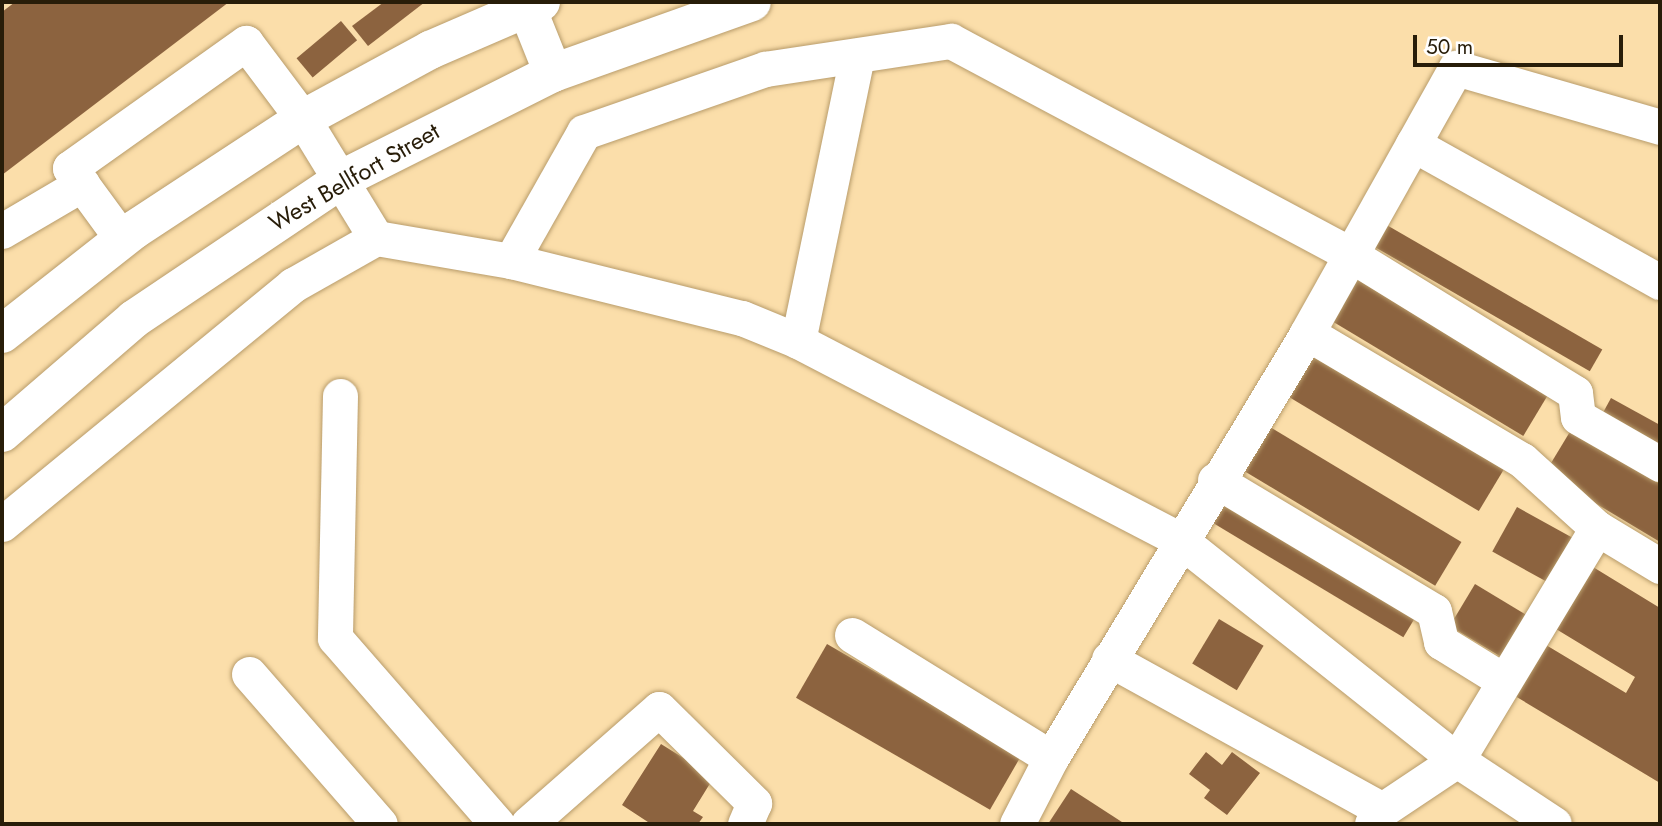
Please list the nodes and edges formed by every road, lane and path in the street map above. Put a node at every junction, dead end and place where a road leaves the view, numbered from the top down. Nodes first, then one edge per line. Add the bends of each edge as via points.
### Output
1 (752, 2) edge
2 (534, 5) edge
3 (857, 56) junction
4 (553, 73) junction
5 (303, 119) junction
6 (1660, 127) edge
7 (1413, 145) junction
8 (342, 179) junction
9 (82, 184) junction
10 (2, 231) edge
11 (376, 238) junction
12 (122, 239) junction
13 (1351, 255) junction
14 (510, 261) junction
15 (1660, 282) edge
16 (1307, 333) junction
17 (2, 334) edge
18 (798, 341) junction
19 (340, 396) dead end
20 (2, 433) edge
21 (1660, 464) edge
22 (1215, 480) junction
23 (2, 524) edge
24 (1597, 528) junction
25 (1180, 540) junction
26 (1660, 566) edge
27 (852, 635) dead end
28 (1109, 659) junction
29 (249, 674) dead end
30 (1504, 681) junction
31 (1051, 758) junction
32 (1457, 760) junction
33 (1377, 817) edge
34 (380, 824) edge
35 (497, 824) edge
36 (528, 824) edge
37 (745, 824) edge
38 (1017, 824) edge
39 (1554, 824) edge

1 - 4 main road, West Bellfort Street
2 - 4 main road
2 - 5 main road
3 - 13 lane via 951,41
3 - 14 lane via 765,69 584,132
3 - 18 lane
4 - 8 main road, West Bellfort Street
5 - 8 lane
5 - 9 lane via 246,43 70,168
5 - 12 main road
6 - 7 lane via 1456,68
7 - 13 lane
7 - 15 lane
8 - 11 lane
8 - 20 main road, West Bellfort Street via 134,319
9 - 10 lane
9 - 12 lane
11 - 14 lane
11 - 23 lane via 293,285
12 - 17 main road
13 - 16 lane
13 - 21 lane via 1575,393 1578,417
14 - 18 lane via 741,318
16 - 22 lane
16 - 24 lane via 1522,460
18 - 25 lane
19 - 35 lane via 335,638
22 - 25 lane
22 - 30 lane via 1434,611 1441,642
24 - 26 lane
24 - 30 lane
25 - 28 lane
25 - 32 lane
27 - 31 lane
28 - 31 lane
28 - 33 lane
29 - 34 lane
30 - 32 lane
31 - 38 lane
32 - 33 lane
32 - 39 lane
36 - 37 lane via 659,709 754,803

